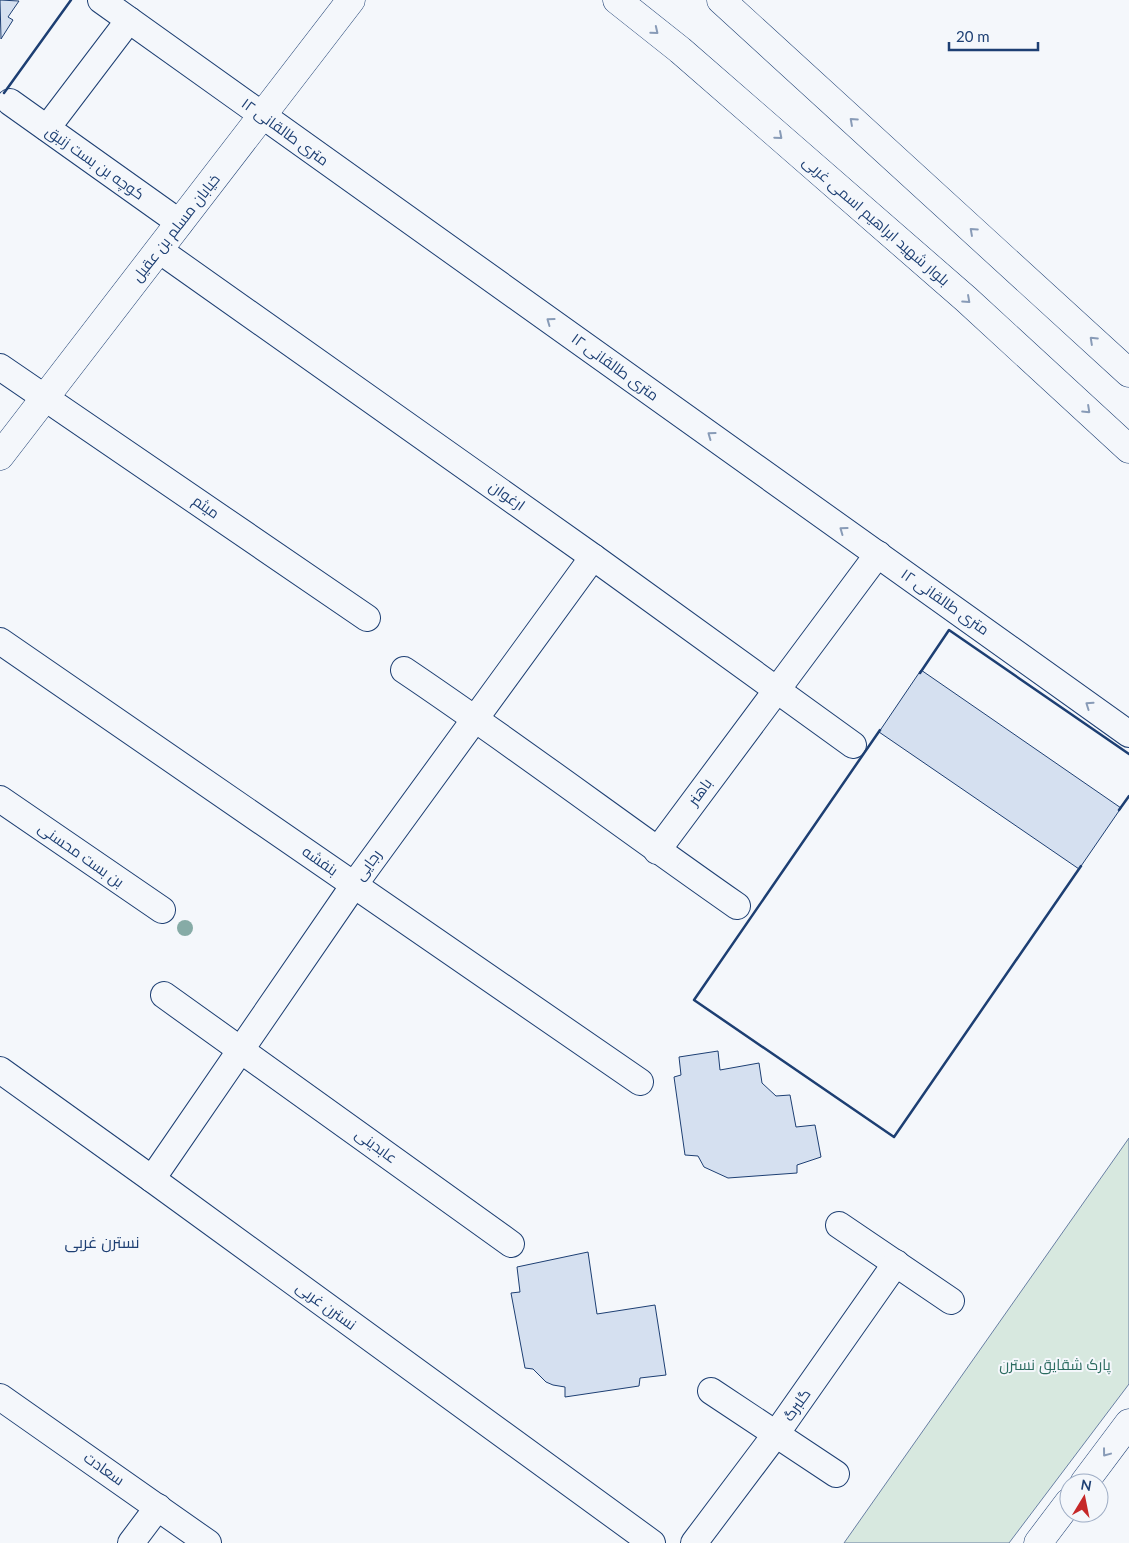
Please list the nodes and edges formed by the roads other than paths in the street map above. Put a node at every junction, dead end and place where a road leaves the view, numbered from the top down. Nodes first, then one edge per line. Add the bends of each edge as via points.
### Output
1 (101, 0) edge
2 (351, 0) edge
3 (617, 0) edge
4 (721, 0) edge
5 (129, 20) junction
6 (10, 102) dead end
7 (262, 115) junction
8 (47, 128) junction
9 (180, 223) junction
10 (159, 250) junction
11 (0, 367) edge
12 (1129, 373) edge
13 (45, 397) junction
14 (1129, 449) edge
15 (0, 456) edge
16 (878, 554) junction
17 (592, 557) junction
18 (367, 618) dead end
19 (0, 641) edge
20 (404, 670) dead end
21 (776, 690) junction
22 (476, 718) junction
23 (1129, 734) edge
24 (853, 745) dead end
25 (0, 799) edge
26 (657, 850) junction
27 (354, 884) junction
28 (737, 906) dead end
29 (162, 910) dead end
30 (164, 995) dead end
31 (241, 1049) junction
32 (0, 1070) edge
33 (640, 1082) dead end
34 (152, 1179) junction
35 (839, 1225) dead end
36 (511, 1244) dead end
37 (896, 1264) junction
38 (951, 1301) dead end
39 (712, 1391) dead end
40 (0, 1397) edge
41 (1129, 1423) edge
42 (776, 1434) junction
43 (1092, 1473) edge
44 (836, 1474) dead end
45 (158, 1507) junction
46 (1059, 1515) edge
47 (131, 1543) edge
48 (208, 1543) edge
49 (652, 1543) edge
50 (694, 1543) edge
51 (1038, 1543) edge

1 - 5 street, ۱۲ متری طالقانی
2 - 7 main road, خیابان مسلم بن عقیل
3 -> 14 main road, بلوار شهید ابراهیم اسمی غربی via 680,50 966,299
12 -> 4 main road
5 - 7 street, ۱۲ متری طالقانی
5 - 8 street
6 - 8 street, کوچه بن بست زنبق
7 - 9 main road, خیابان مسلم بن عقیل
16 -> 7 street, ۱۲ متری طالقانی
8 - 9 street, کوچه بن بست زنبق
9 - 10 main road, خیابان مسلم بن عقیل
10 - 13 main road, خیابان مسلم بن عقیل
10 - 17 street, ارغوان
11 - 13 street, میثم
13 - 15 main road, خیابان مسلم بن عقیل
13 - 18 street, میثم
16 - 21 street, باهنر
23 -> 16 street, ۱۲ متری طالقانی
17 - 21 street, ارغوان
17 - 22 street, رجایی
19 - 27 street, بنفشه
20 - 22 street
21 - 24 street, ارغوان
21 - 26 street, باهنر
22 - 26 street
22 - 27 street, رجایی
25 - 29 street, بن بست محسنی
26 - 28 street
27 - 31 street, رجایی
27 - 33 street, بنفشه
30 - 31 street, عابدینی
31 - 34 street, رجایی
31 - 36 street, عابدینی
32 - 34 street, نسترن غربی
34 - 49 street, نسترن غربی
35 - 37 street
37 - 38 street
37 - 42 street, گلبرگ
39 - 42 street
40 - 45 street, سعادت
41 -> 43 main road
42 - 44 street
42 - 50 street, گلبرگ
45 - 47 street
45 - 48 street, سعادت
46 - 51 main road

